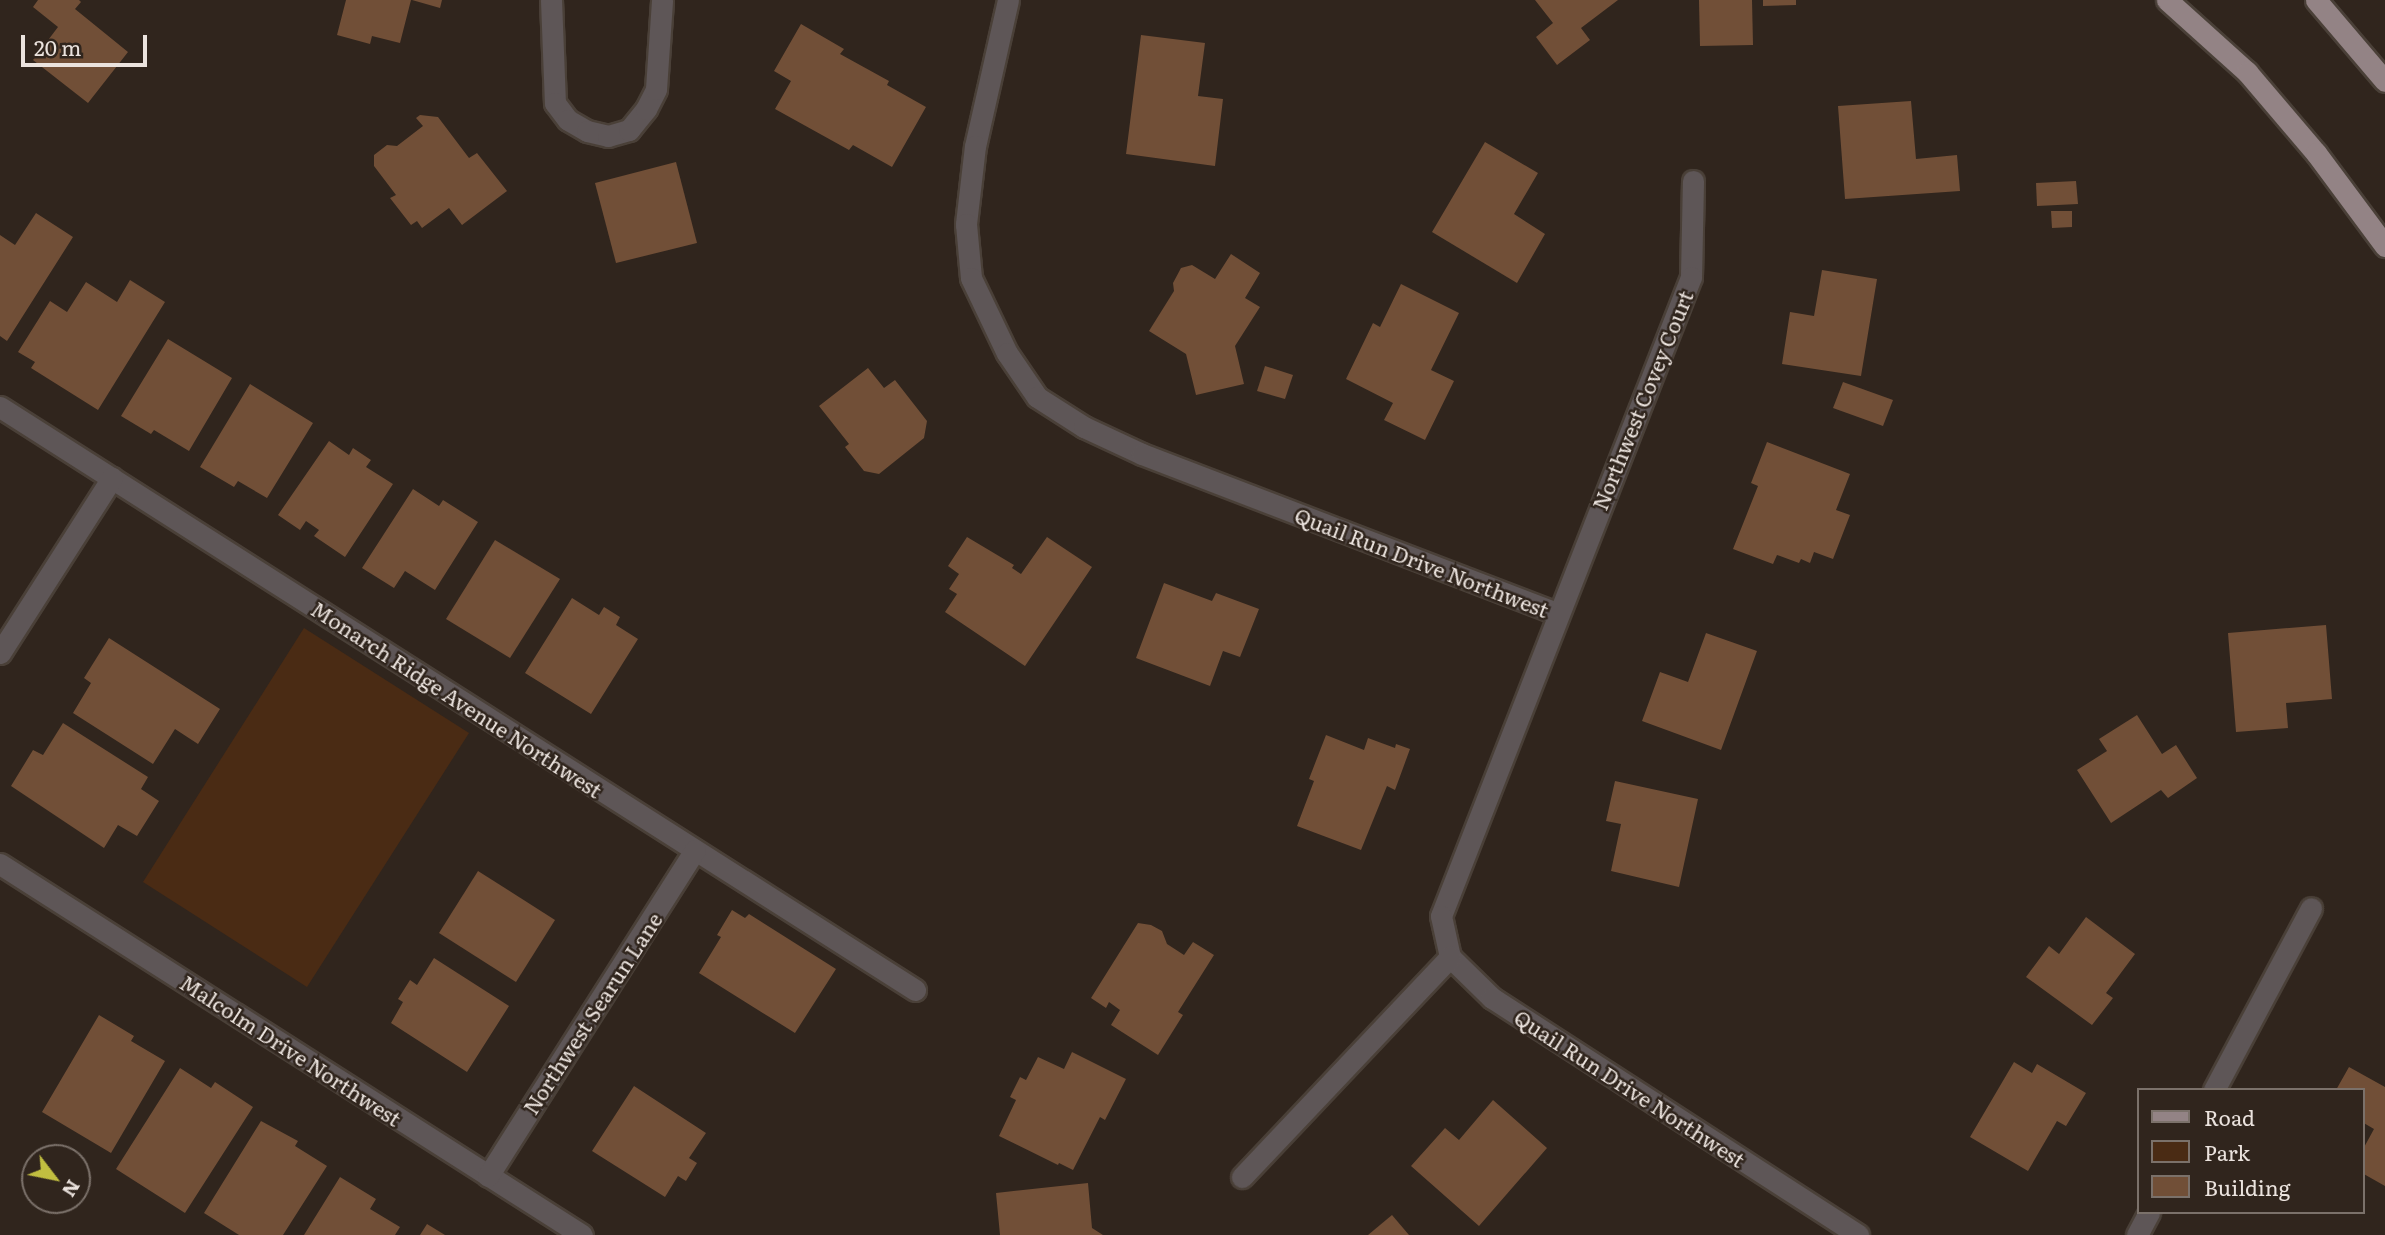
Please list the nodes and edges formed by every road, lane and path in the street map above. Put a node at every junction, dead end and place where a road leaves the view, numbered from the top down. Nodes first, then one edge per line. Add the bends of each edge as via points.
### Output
1 (551, 0) edge
2 (662, 0) edge
3 (1008, 0) edge
4 (2167, 0) edge
5 (2316, 0) edge
6 (2385, 81) edge
7 (1693, 181) dead end
8 (2385, 246) edge
9 (0, 407) edge
10 (112, 478) junction
11 (1558, 613) junction
12 (0, 653) edge
13 (695, 850) junction
14 (0, 864) edge
15 (2311, 908) dead end
16 (1450, 957) junction
17 (915, 990) dead end
18 (2215, 1088) edge
19 (488, 1175) junction
20 (1242, 1177) dead end
21 (2148, 1214) edge
22 (582, 1235) edge
23 (1858, 1235) edge
24 (2137, 1235) edge

1 - 2 street via 555,103 568,120 608,136 629,130 656,89
3 - 11 street, Quail Run Drive Northwest via 975,146 966,225 971,278 1007,353 1037,397 1084,427 1142,454
4 - 8 main road via 2247,72 2316,153
5 - 6 main road
7 - 11 street, Northwest Covey Court via 1691,277
9 - 10 street, Monarch Ridge Avenue Northwest
10 - 12 street
10 - 13 street, Monarch Ridge Avenue Northwest
11 - 16 street, Quail Run Drive Northwest via 1441,916
13 - 17 street, Monarch Ridge Avenue Northwest
13 - 19 street, Northwest Searun Lane
14 - 19 street, Malcolm Drive Northwest
15 - 18 street
16 - 20 street
16 - 23 street, Quail Run Drive Northwest via 1492,998
19 - 22 street, Malcolm Drive Northwest
21 - 24 street

